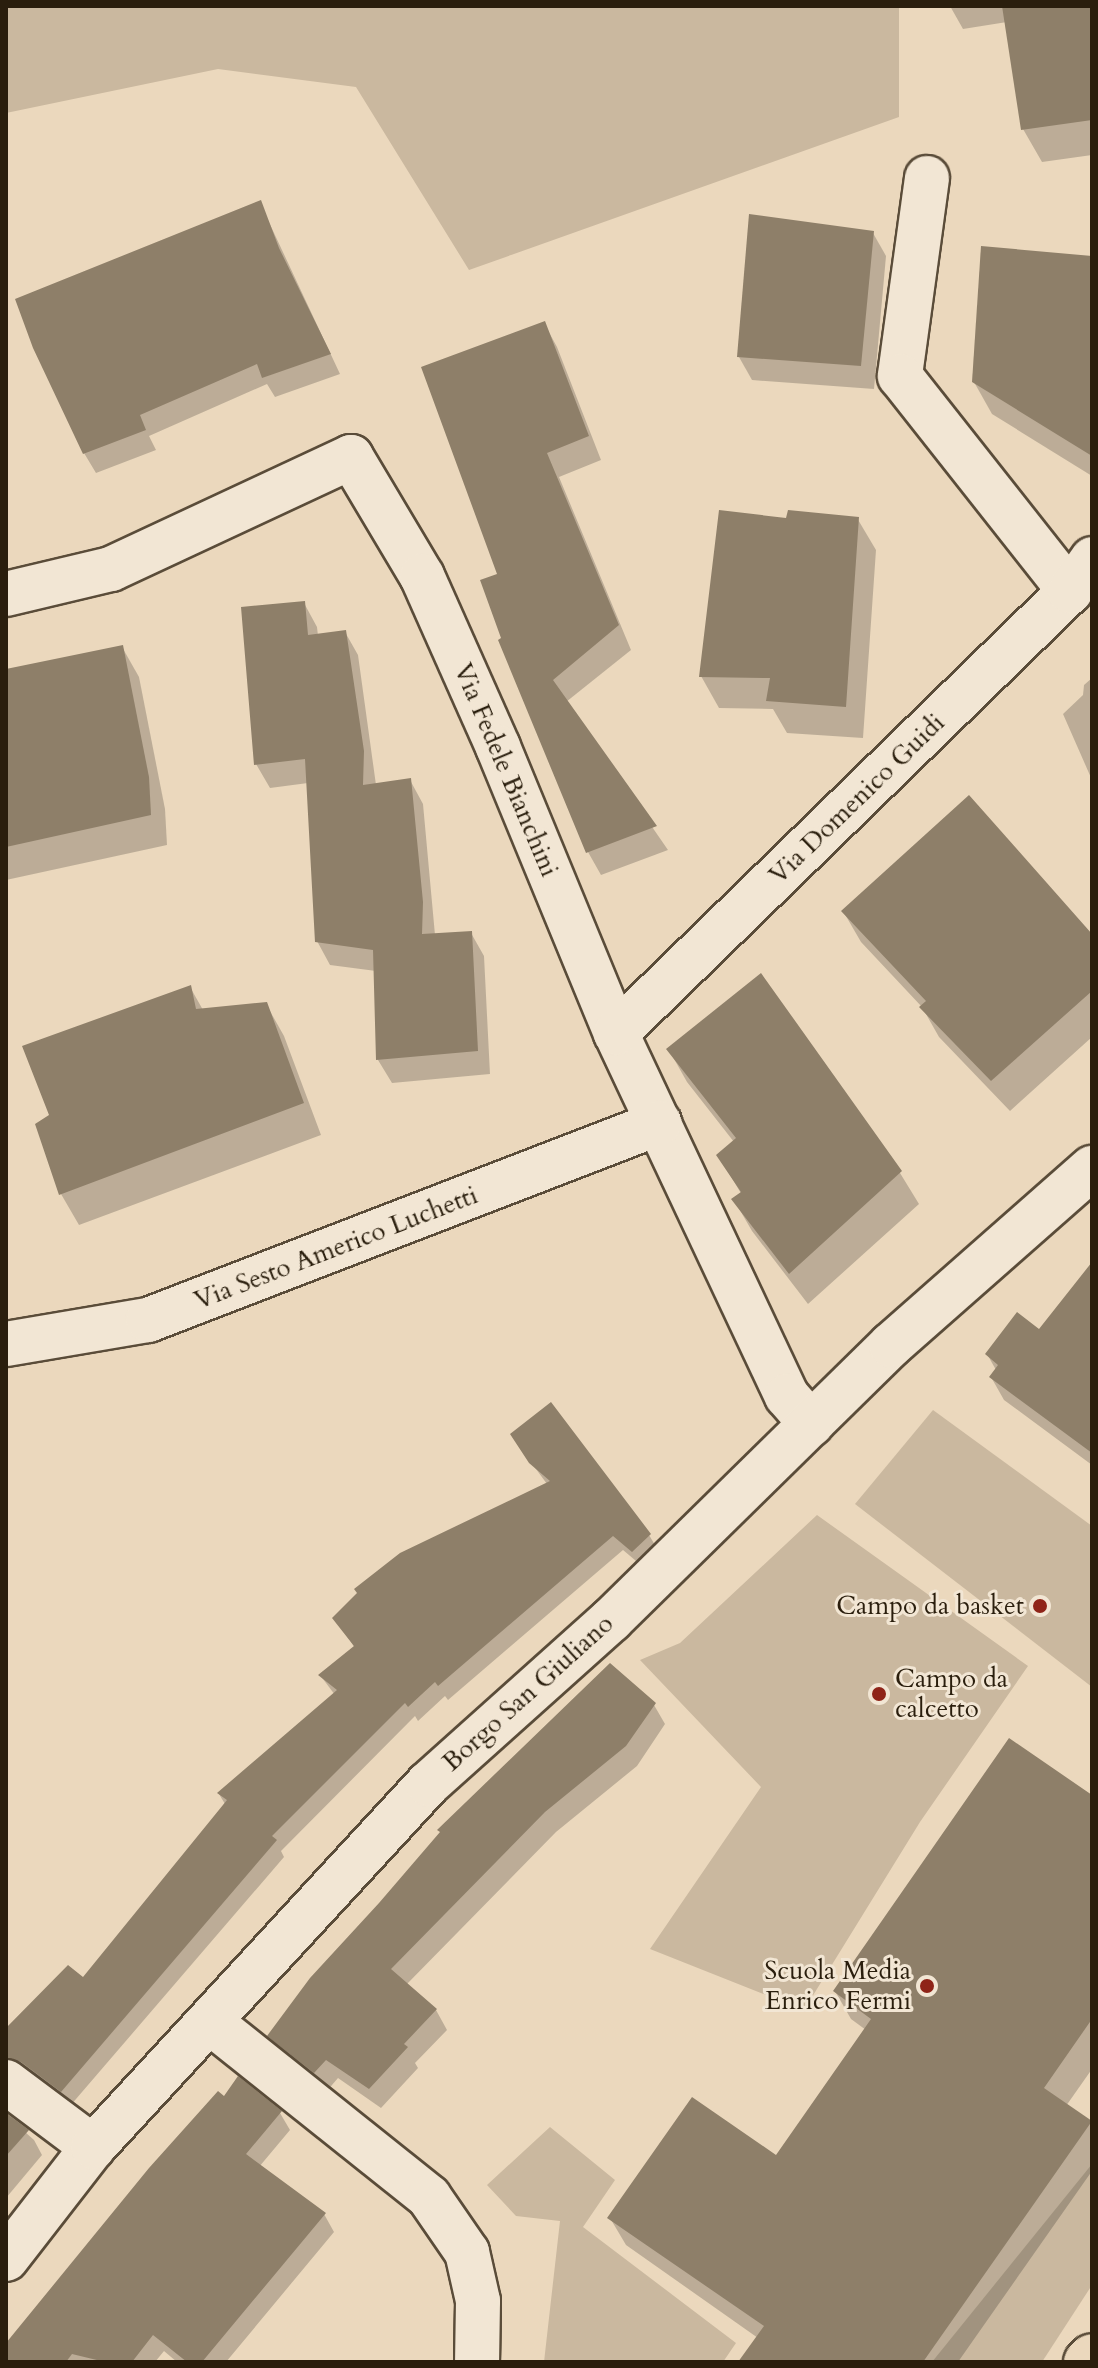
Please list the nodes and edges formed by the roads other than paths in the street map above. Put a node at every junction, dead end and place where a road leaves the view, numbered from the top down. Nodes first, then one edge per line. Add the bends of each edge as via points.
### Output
1 (927, 178) dead end
2 (1081, 575) edge
3 (6, 594) edge
4 (616, 1033) junction
5 (659, 1123) junction
6 (1092, 1168) edge
7 (6, 1344) edge
8 (811, 1424) junction
9 (210, 2022) junction
10 (6, 2082) edge
11 (93, 2147) junction
12 (6, 2259) edge
13 (1092, 2356) edge
14 (477, 2362) edge
15 (1086, 2362) edge

1 - 2 street via 900,376
2 - 4 street, Via Domenico Guidi
3 - 4 street, Via Fedele Bianchini via 111,569 351,457 422,576
4 - 5 street, Via Fedele Bianchini
5 - 7 street, Via Sesto Americo Luchetti via 148,1320
5 - 8 street, Via Fedele Bianchini via 787,1396
6 - 8 street, Borgo San Giuliano via 891,1345
8 - 9 street, Borgo San Giuliano via 611,1620 428,1784
9 - 11 street, Borgo San Giuliano
9 - 14 street via 429,2197 467,2252 478,2301
10 - 11 street
11 - 12 street, Borgo San Giuliano
13 - 15 main road

